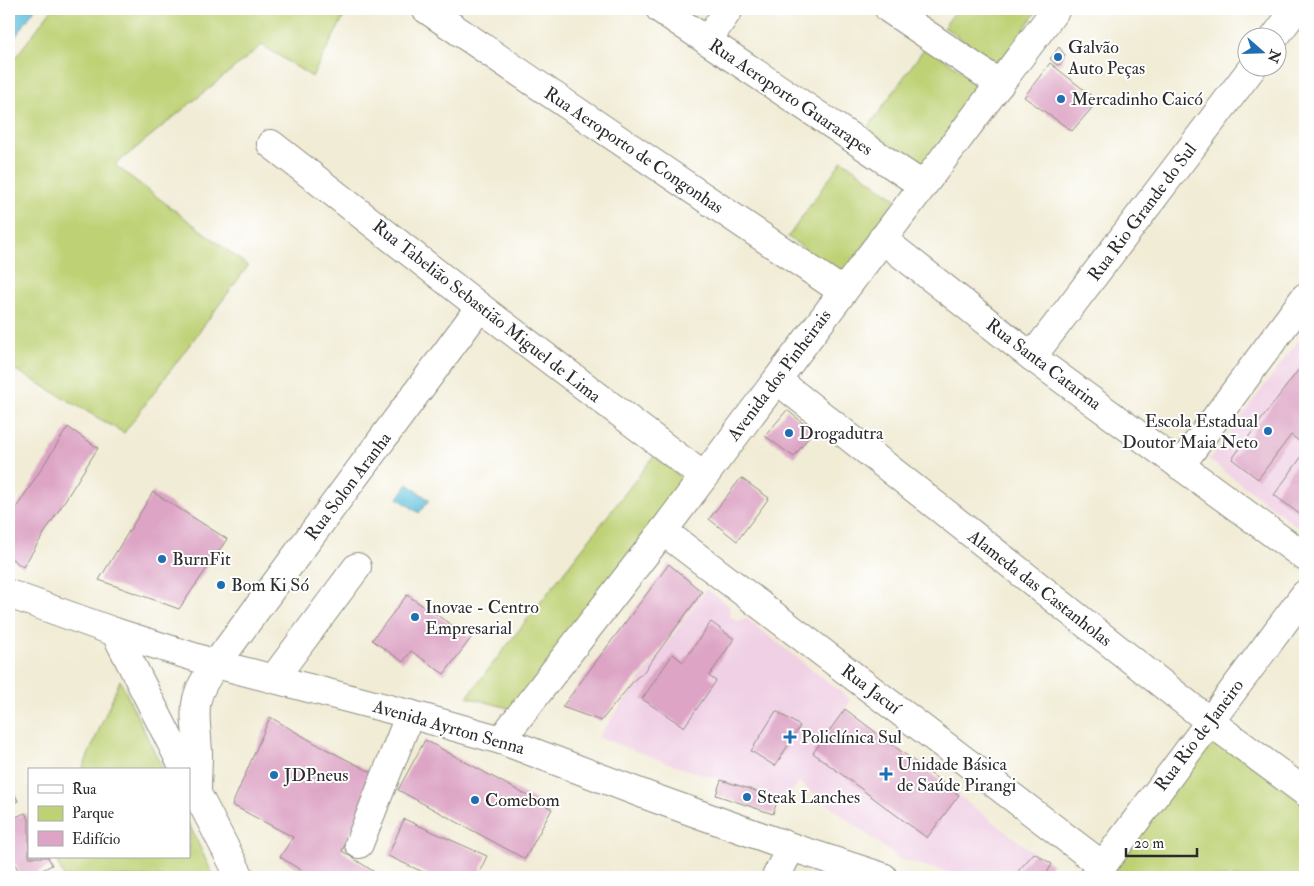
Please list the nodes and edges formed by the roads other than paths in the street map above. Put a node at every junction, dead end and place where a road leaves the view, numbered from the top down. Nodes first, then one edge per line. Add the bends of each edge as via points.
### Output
1 (426, 9) edge
2 (660, 9) edge
3 (729, 9) edge
4 (889, 9) edge
5 (1056, 9) edge
6 (1296, 9) edge
7 (1282, 28) edge
8 (707, 41) junction
9 (1244, 78) edge
10 (1000, 84) junction
11 (271, 144) dead end
12 (922, 185) junction
13 (882, 239) junction
14 (842, 291) junction
15 (1305, 297) edge
16 (480, 308) junction
17 (1032, 357) junction
18 (777, 380) junction
19 (1180, 466) junction
20 (703, 476) junction
21 (663, 531) junction
22 (1305, 557) edge
23 (356, 566) dead end
24 (9, 594) edge
25 (1305, 594) edge
26 (115, 632) junction
27 (216, 664) junction
28 (274, 678) junction
29 (410, 714) junction
30 (1209, 721) junction
31 (501, 740) junction
32 (184, 768) edge
33 (190, 780) edge
34 (1305, 792) edge
35 (359, 844) dead end
36 (791, 848) junction
37 (1099, 872) edge
38 (240, 877) edge
39 (776, 877) edge
40 (883, 877) edge

1 - 14 street, Rua Aeroporto de Congonhas
2 - 8 street, Rua Aeroporto Guararapes
3 - 8 street
4 - 10 street
5 - 10 street, Avenida dos Pinheirais
6 - 7 street
8 - 12 street, Rua Aeroporto Guararapes
9 - 17 street, Rua Rio Grande do Sul
10 - 12 street, Avenida dos Pinheirais
11 - 16 street, Rua Tabelião Sebastião Miguel de Lima
12 - 13 street, Avenida dos Pinheirais
13 - 14 street, Avenida dos Pinheirais
13 - 17 street, Rua Santa Catarina
14 - 18 street, Avenida dos Pinheirais
15 - 19 street
16 - 20 street, Rua Tabelião Sebastião Miguel de Lima
16 - 27 street, Rua Solon Aranha
17 - 19 street, Rua Santa Catarina
18 - 20 street, Avenida dos Pinheirais
18 - 30 street, Alameda das Castanholas
19 - 22 street, Rua Santa Catarina
20 - 21 street, Avenida dos Pinheirais
21 - 31 street, Avenida dos Pinheirais
21 - 37 street, Rua Jacuí
23 - 28 street
24 - 26 street, Avenida Ayrton Senna
25 - 30 street, Rua Rio de Janeiro
26 - 27 street, Avenida Ayrton Senna
26 - 32 street
27 - 28 street, Avenida Ayrton Senna
27 - 33 street, Rua Solon Aranha via 196,700 194,715 198,753
28 - 29 street, Avenida Ayrton Senna
29 - 31 street, Avenida Ayrton Senna
29 - 35 street
30 - 34 street, Alameda das Castanholas
30 - 37 street, Rua Rio de Janeiro
31 - 36 street, Avenida Ayrton Senna
33 - 38 street
36 - 39 street
36 - 40 street, Avenida Ayrton Senna

